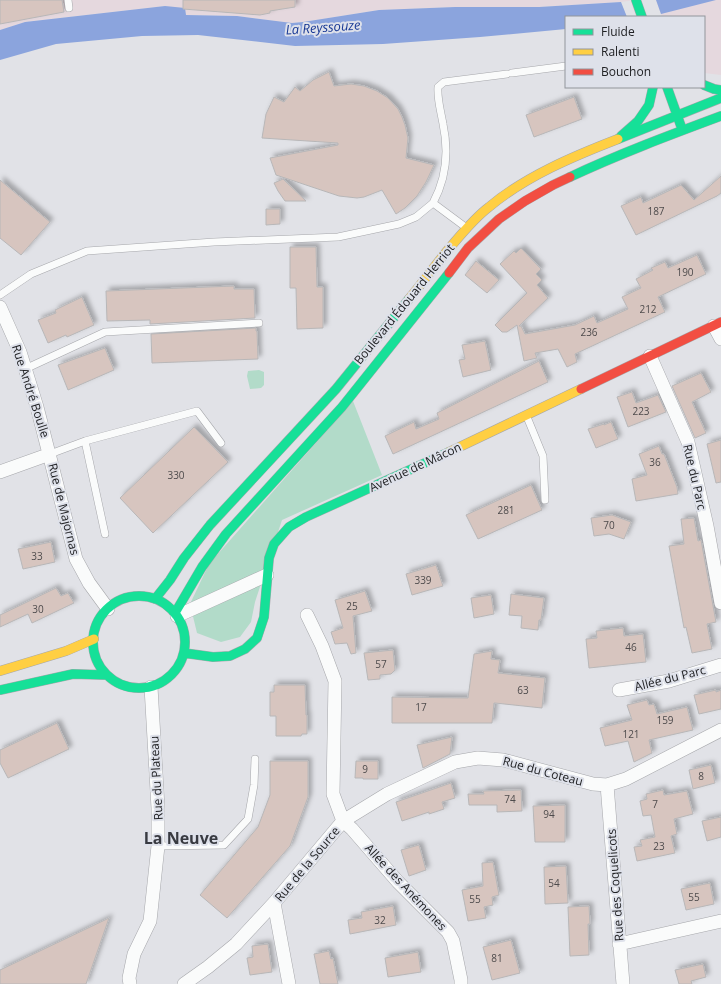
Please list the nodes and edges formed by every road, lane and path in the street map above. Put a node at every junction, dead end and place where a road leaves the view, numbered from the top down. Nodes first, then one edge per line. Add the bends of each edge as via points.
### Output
1 (636, 0) edge
2 (642, 16) edge
3 (565, 66) edge
4 (705, 86) edge
5 (653, 88) edge
6 (667, 88) edge
7 (721, 90) edge
8 (721, 98) edge
9 (677, 115) junction
10 (721, 116) edge
11 (682, 130) junction
12 (619, 138) junction
13 (433, 203) junction
14 (466, 228) junction
15 (0, 295) edge
16 (0, 307) edge
17 (259, 323) dead end
18 (717, 324) edge
19 (721, 339) edge
20 (650, 356) junction
21 (25, 369) junction
22 (526, 414) junction
23 (85, 441) junction
24 (221, 443) dead end
25 (50, 454) junction
26 (0, 472) edge
27 (545, 500) dead end
28 (105, 534) dead end
29 (267, 575) junction
30 (156, 599) junction
31 (721, 603) edge
32 (108, 609) junction
33 (176, 615) junction
34 (307, 615) dead end
35 (94, 639) junction
36 (184, 653) junction
37 (721, 665) edge
38 (0, 672) edge
39 (107, 675) junction
40 (151, 687) junction
41 (0, 690) edge
42 (619, 690) dead end
43 (721, 730) edge
44 (255, 759) dead end
45 (607, 785) junction
46 (343, 821) junction
47 (158, 846) junction
48 (274, 903) junction
49 (721, 921) edge
50 (620, 944) junction
51 (130, 984) edge
52 (184, 984) edge
53 (289, 984) edge
54 (461, 984) edge
55 (623, 984) edge

1 - 2 main road
3 - 13 lane via 444,82 438,87 447,148 444,176
4 - 7 main road
5 - 12 main road via 649,105 638,121
6 - 9 main road
8 - 9 main road, Boulevard Édouard Herriot
9 - 11 main road
9 - 12 main road, Boulevard Édouard Herriot
10 - 11 main road, Boulevard Édouard Herriot
11 - 33 main road, Boulevard Édouard Herriot via 553,185 499,219 468,248 342,408 226,534 202,567
12 - 14 main road, Boulevard Édouard Herriot via 545,171 514,188 488,207
13 - 14 lane
13 - 15 lane via 416,216 399,224 338,237 87,251 31,274
14 - 30 main road, Boulevard Édouard Herriot via 336,389 210,525
16 - 21 street, Rue André Boulle
17 - 21 lane via 105,332
18 - 19 street
18 - 20 main road, Avenue de Mâcon
20 - 22 main road, Avenue de Mâcon
20 - 31 street, Rue du Parc via 688,442
21 - 25 street, Rue André Boulle
22 - 27 lane via 543,456
22 - 29 main road, Avenue de Mâcon via 289,527 274,544
23 - 24 lane via 196,411
23 - 25 lane
23 - 28 lane
25 - 26 street, Rue de Majornas
25 - 32 street, Rue de Majornas via 76,559
29 - 33 street
29 - 36 main road, Avenue de Mâcon via 264,617 257,638 245,649 230,656 213,657
30 - 32 main road via 130,597
30 - 33 main road
32 - 35 main road via 100,618
33 - 36 main road via 183,628
34 - 46 street, Rue de la Source via 336,681 333,794
35 - 38 main road via 66,651
35 - 39 main road via 94,652
36 - 40 main road via 172,675
37 - 42 street, Allée du Parc via 669,681
39 - 40 main road via 127,687
39 - 41 main road via 73,674
40 - 47 street, Rue du Plateau
43 - 45 street, Rue du Coteau via 626,779
44 - 47 lane via 254,785 248,819 224,845
45 - 46 street, Rue du Coteau via 593,784 503,760 478,758 455,762 387,794
45 - 50 street, Rue des Coquelicots
46 - 48 street, Rue de la Source
46 - 54 street, Allée des Anémones via 448,932 453,941
47 - 51 street, Rue du Plateau via 150,921 134,954
48 - 52 street, Rue de la Source via 236,944
48 - 53 street
49 - 50 street
50 - 55 street, Rue des Coquelicots

